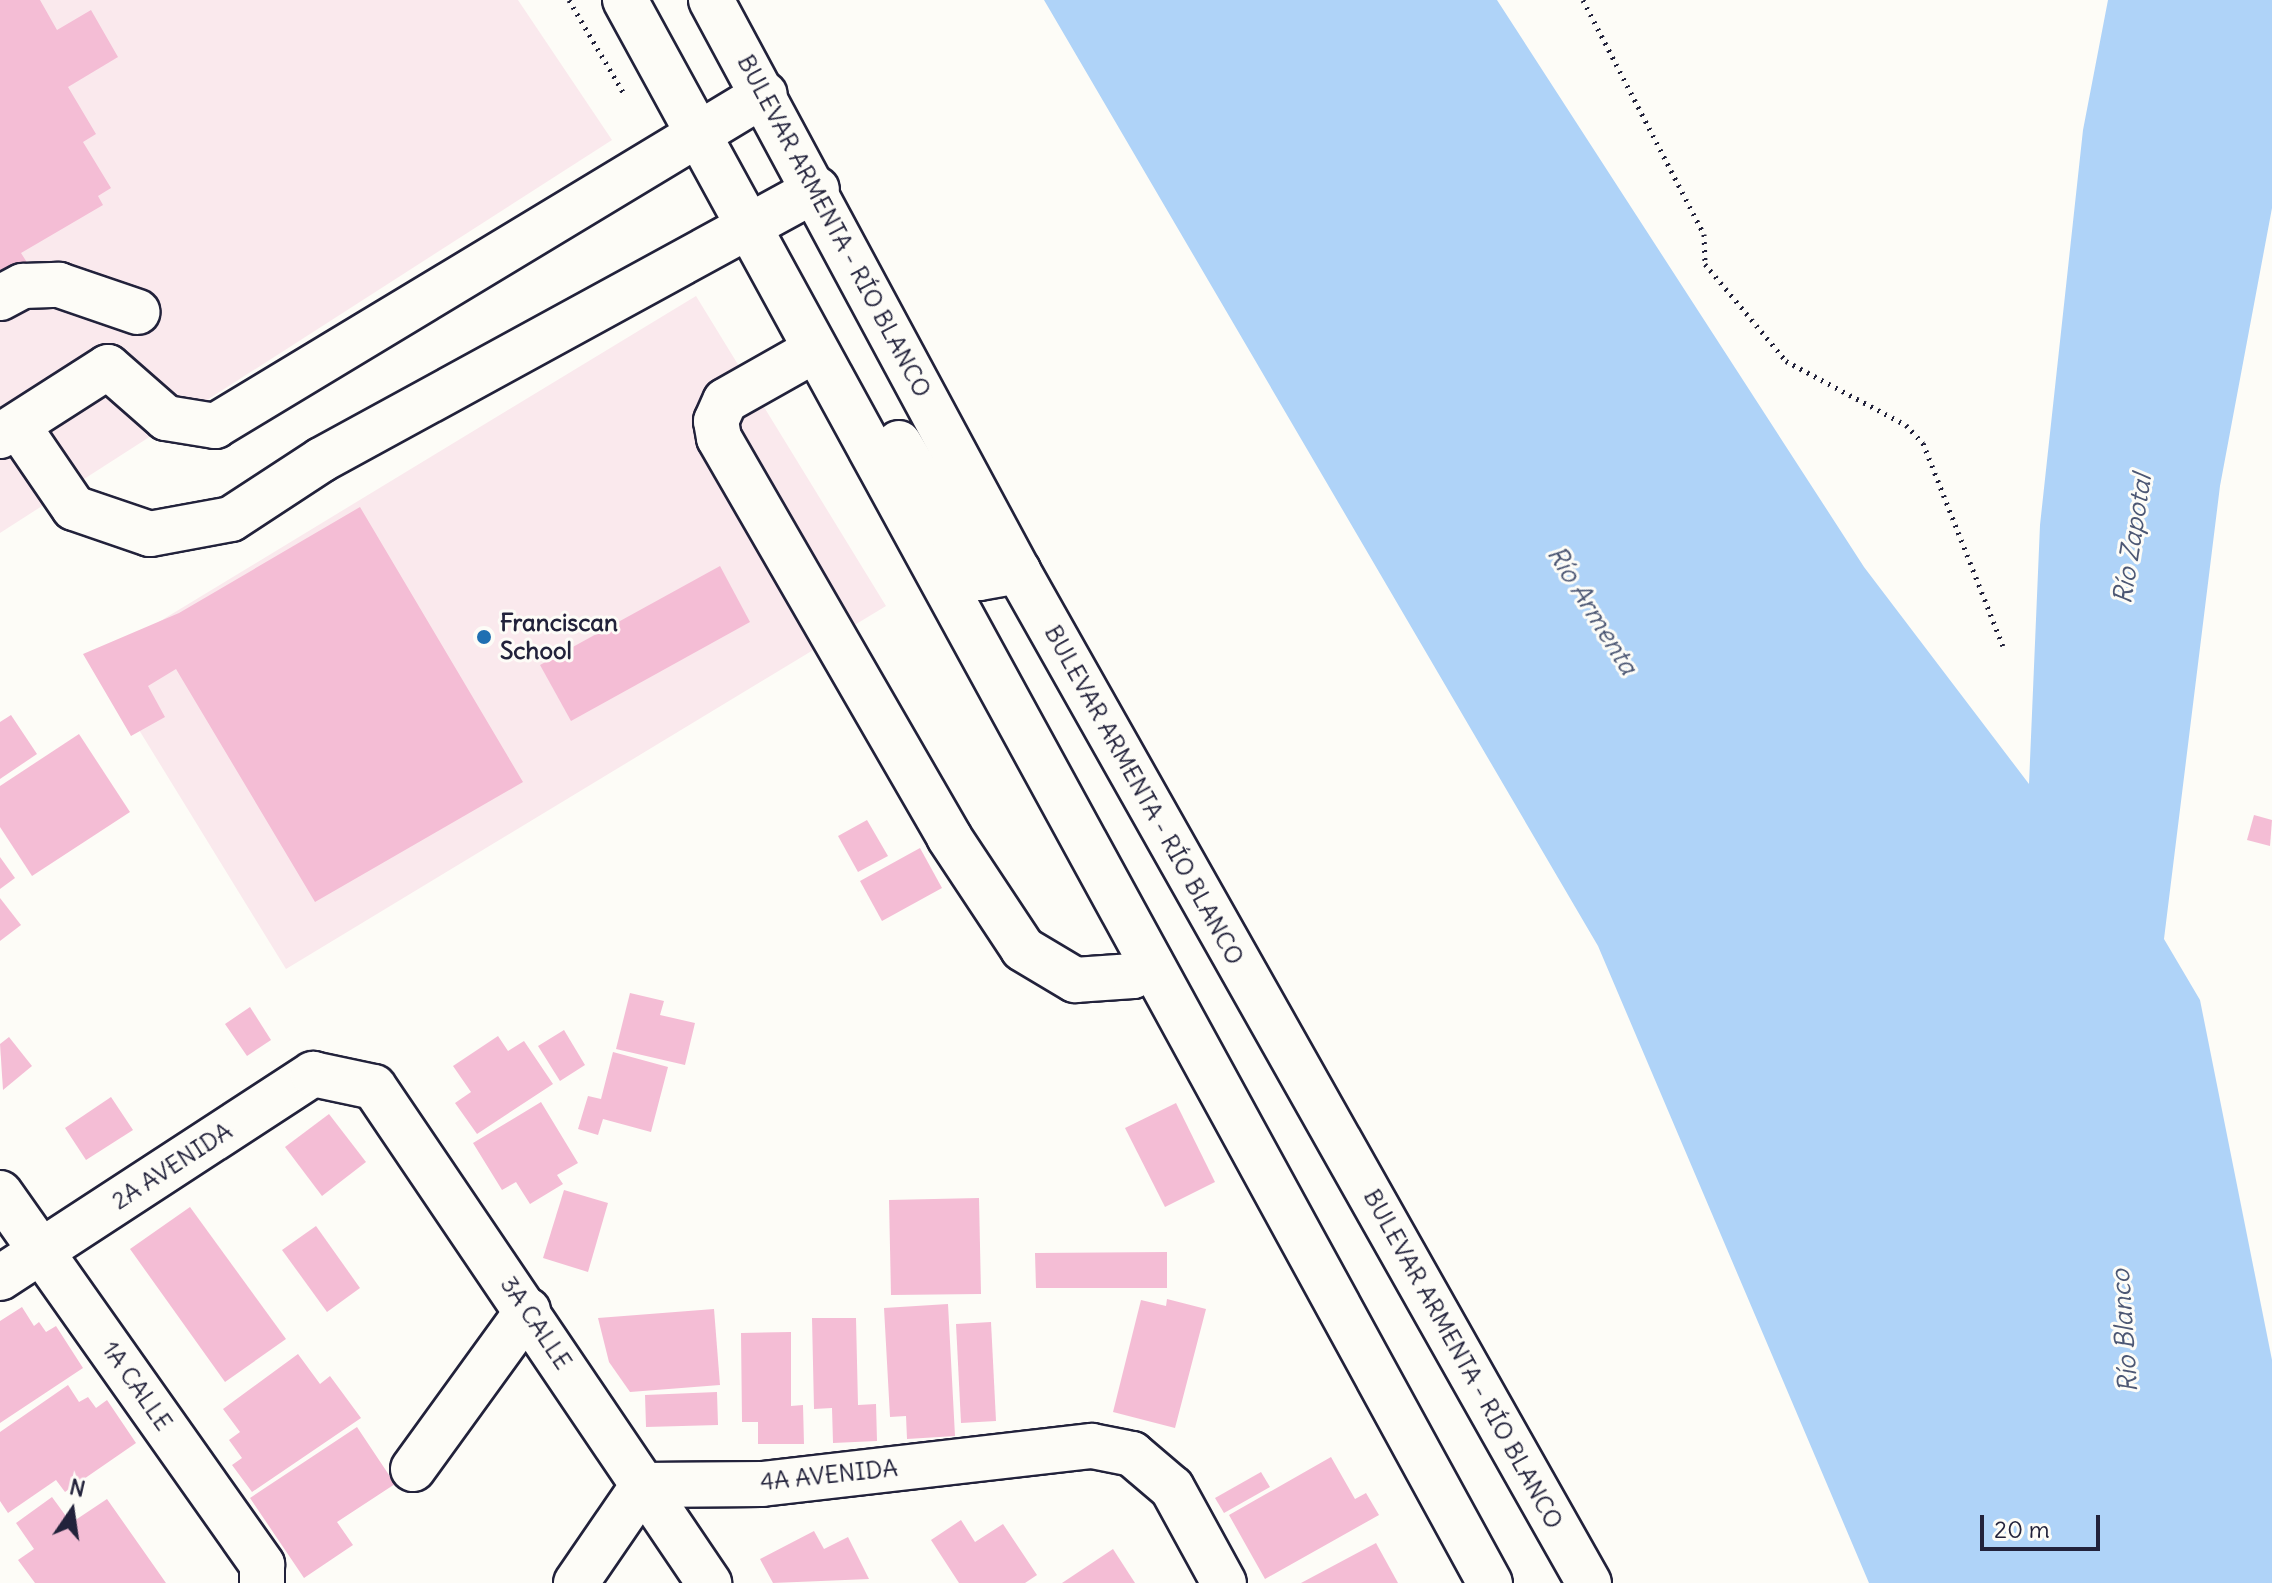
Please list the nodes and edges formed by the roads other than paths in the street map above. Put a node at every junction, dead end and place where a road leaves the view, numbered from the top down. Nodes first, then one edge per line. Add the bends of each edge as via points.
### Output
1 (625, 0) edge
2 (711, 0) edge
3 (765, 94) junction
4 (702, 134) junction
5 (817, 189) junction
6 (749, 230) junction
7 (0, 298) edge
8 (138, 312) dead end
9 (815, 350) junction
10 (9, 431) edge
11 (1018, 571) junction
12 (1151, 963) junction
13 (349, 1078) joint
14 (0, 1193) edge
15 (42, 1250) junction
16 (0, 1278) edge
17 (528, 1310) junction
18 (413, 1469) dead end
19 (643, 1485) junction
20 (262, 1583) edge
21 (576, 1583) edge
22 (709, 1583) edge
23 (1224, 1583) edge
24 (1490, 1583) edge
25 (1589, 1583) edge

1 - 4 main road
2 - 3 main road, BULEVAR ARMENTA - RÍO BLANCO
3 - 4 main road
3 - 5 main road, BULEVAR ARMENTA - RÍO BLANCO
4 - 6 main road
4 - 10 main road via 215,426 166,418 108,367
5 - 6 main road
5 - 11 main road, BULEVAR ARMENTA - RÍO BLANCO
6 - 9 main road
6 - 10 main road via 321,460 231,519 150,534 74,508
7 - 8 main road via 23,286 59,285
9 - 11 main road via 829,349 857,370 979,578
9 - 12 main road
9 - 12 main road via 725,401 716,421 949,837 1023,949 1075,980 1133,976
11 - 25 main road, BULEVAR ARMENTA - RÍO BLANCO
12 - 24 main road
13 - 15 main road, 2A AVENIDA via 313,1074
13 - 17 main road, 3A CALLE via 374,1087
14 - 15 main road, 1A CALLE
15 - 16 main road, 2A AVENIDA
15 - 20 main road, 1A CALLE via 262,1565
17 - 18 main road
17 - 19 main road, 3A CALLE
19 - 21 main road
19 - 22 main road, 3A CALLE
19 - 23 main road, 4A AVENIDA via 762,1484 1092,1446 1132,1454 1172,1488

